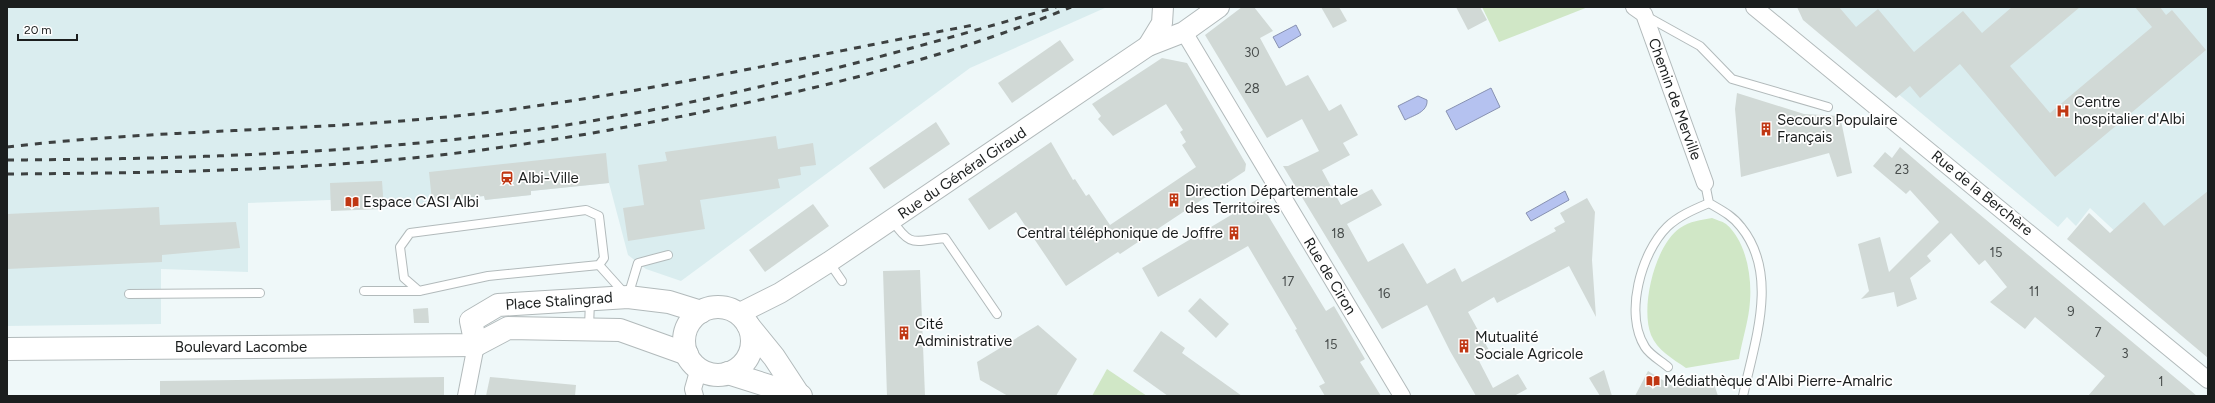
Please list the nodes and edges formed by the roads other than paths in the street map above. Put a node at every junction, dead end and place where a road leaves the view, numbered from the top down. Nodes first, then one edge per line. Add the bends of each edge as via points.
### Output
1 (1163, 7) edge
2 (1219, 7) edge
3 (1754, 7) edge
4 (1639, 11) edge
5 (1184, 32) junction
6 (1148, 46) junction
7 (1828, 107) dead end
8 (1705, 183) joint
9 (1709, 203) junction
10 (892, 220) junction
11 (668, 255) dead end
12 (829, 262) junction
13 (599, 265) junction
14 (842, 281) dead end
15 (364, 291) dead end
16 (419, 292) junction
17 (260, 293) dead end
18 (129, 294) dead end
19 (628, 297) junction
20 (590, 299) junction
21 (701, 312) junction
22 (997, 314) dead end
23 (743, 319) junction
24 (589, 329) junction
25 (476, 345) junction
26 (7, 349) edge
27 (693, 361) junction
28 (1668, 368) dead end
29 (728, 373) junction
30 (2208, 380) edge
31 (466, 396) edge
32 (694, 396) edge
33 (800, 396) edge
34 (1402, 396) edge
35 (1743, 396) edge

1 - 6 street via 1162,22
2 - 5 street, Rue du Général Giraud
3 - 30 street, Rue de la Berchère
4 - 7 lane, Chemin de Merville via 1700,46 1732,79
4 - 8 street, Chemin de Merville
5 - 6 street, Rue du Général Giraud
5 - 34 street, Rue de Ciron
6 - 10 street, Rue du Général Giraud
8 - 9 lane
9 - 28 lane via 1690,211 1667,227 1642,268 1635,324 1645,348
9 - 35 lane via 1728,214 1741,227 1753,248 1763,285
10 - 12 street, Rue du Général Giraud
10 - 22 lane via 903,236 912,242 945,238
11 - 19 lane via 638,263
12 - 14 lane
12 - 23 street, Rue du Général Giraud
13 - 16 lane via 488,276
13 - 16 lane via 604,258 599,216 586,210 410,233 400,247 404,278
13 - 19 lane
15 - 16 lane
17 - 18 lane
19 - 20 main road, Place Stalingrad
19 - 21 main road, Place Stalingrad via 669,302
20 - 24 lane
20 - 25 main road, Place Stalingrad via 498,305 471,321
21 - 23 main road via 720,307
21 - 27 main road via 694,317 686,330 684,344
23 - 29 main road via 751,340 749,354 740,366
23 - 33 main road via 774,357
24 - 25 main road, Place Stalingrad via 508,328
24 - 27 main road, Place Stalingrad via 620,330
25 - 26 main road, Boulevard Lacombe
25 - 31 street
27 - 29 main road via 713,374
27 - 32 street
29 - 33 main road

